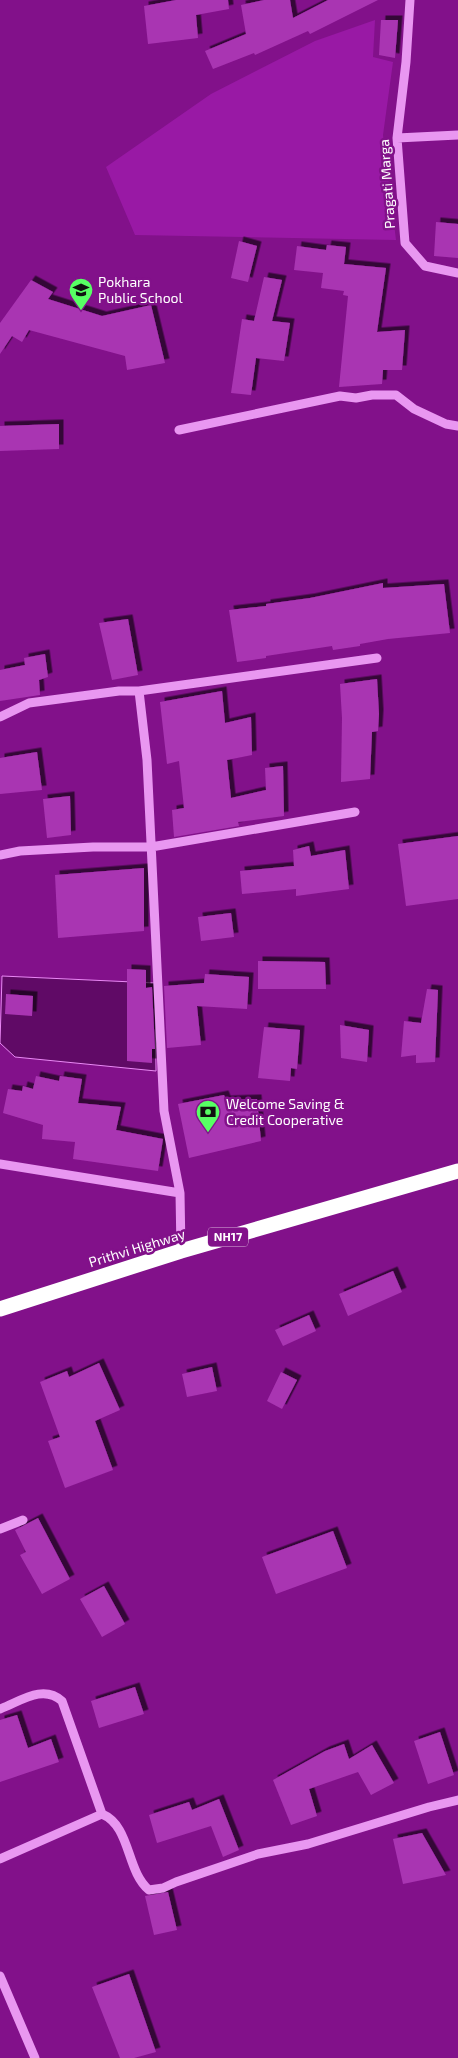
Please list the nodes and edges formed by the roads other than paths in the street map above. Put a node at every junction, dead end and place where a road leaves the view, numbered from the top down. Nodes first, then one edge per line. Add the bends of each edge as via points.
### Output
1 (410, 0) edge
2 (458, 135) edge
3 (397, 138) junction
4 (458, 273) edge
5 (458, 426) edge
6 (179, 430) dead end
7 (377, 658) dead end
8 (139, 691) junction
9 (0, 716) edge
10 (355, 812) dead end
11 (151, 848) junction
12 (0, 855) edge
13 (0, 1164) edge
14 (458, 1171) edge
15 (180, 1193) junction
16 (181, 1251) junction
17 (0, 1308) edge
18 (22, 1520) dead end
19 (0, 1529) edge
20 (0, 1709) edge
21 (458, 1800) edge
22 (102, 1814) junction
23 (0, 1859) edge
24 (0, 1976) edge
25 (35, 2058) edge

1 - 3 street, Pragati Marga
2 - 3 street
3 - 4 street, Pragati Marga via 405,243 425,266
5 - 6 street via 414,409 396,395 380,395 340,396
7 - 8 street
8 - 9 street via 29,703
8 - 11 street via 147,760
10 - 11 street
11 - 12 street via 75,848
11 - 15 street via 164,1111
13 - 15 street
14 - 16 highway, Prithvi Highway / NH17
15 - 16 street
16 - 17 highway, Prithvi Highway / NH17
18 - 19 street
20 - 22 street via 41,1692 54,1694 62,1701
21 - 22 street via 308,1844 258,1854 149,1890 138,1879 117,1827
22 - 23 street
24 - 25 street

